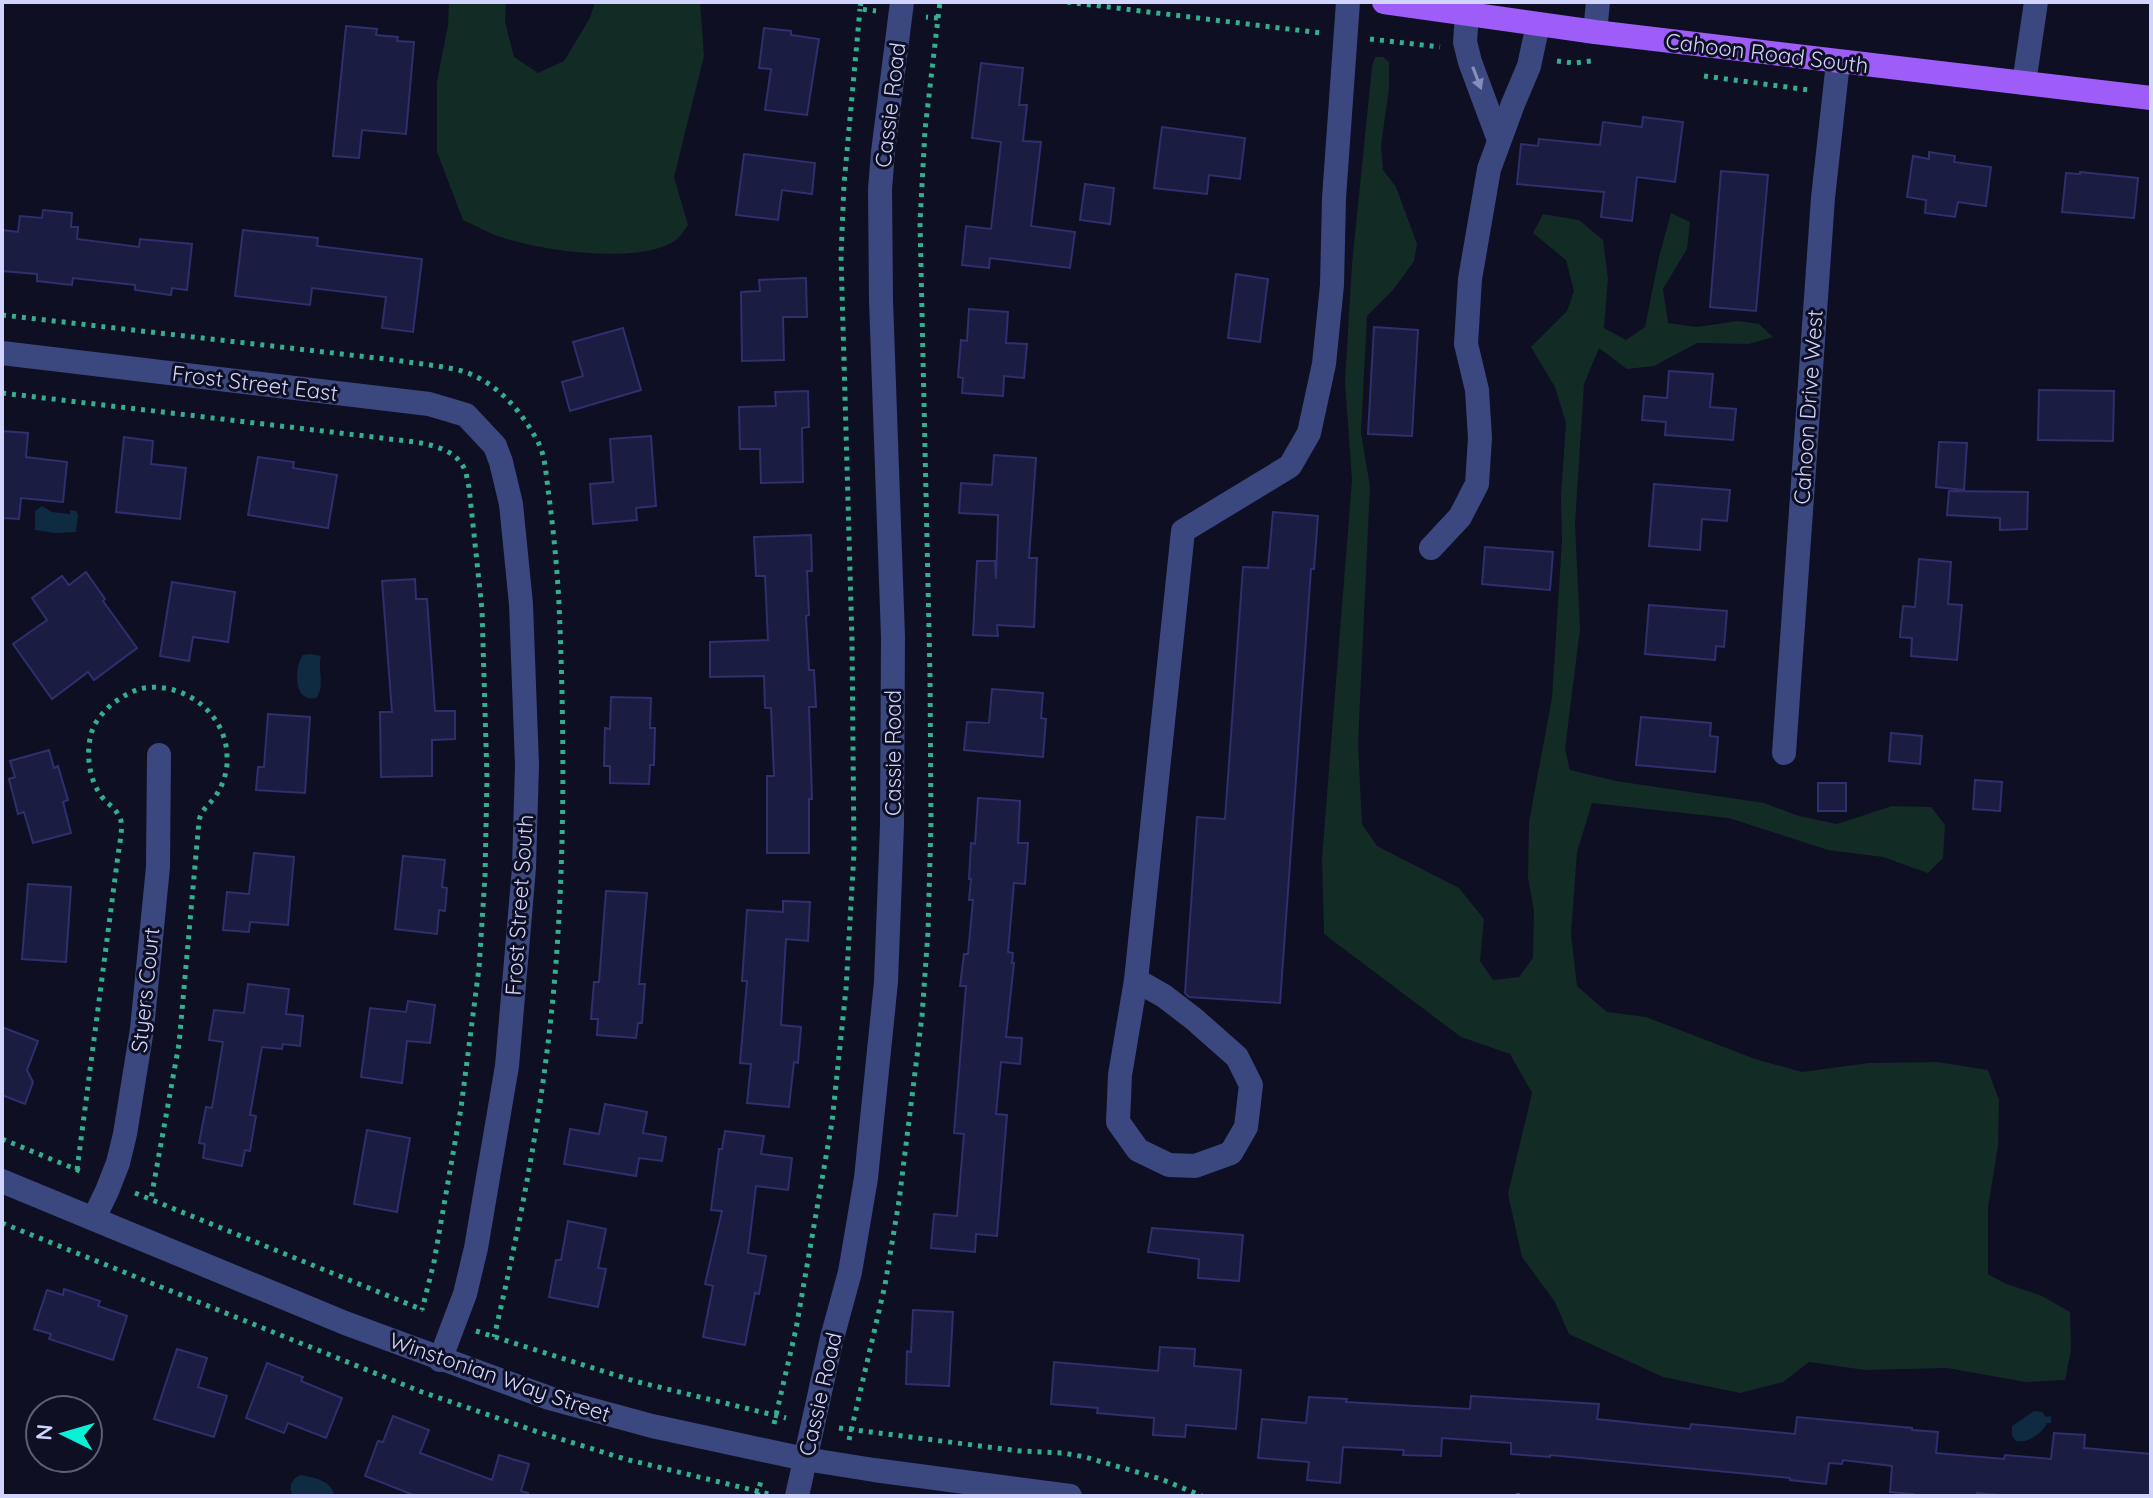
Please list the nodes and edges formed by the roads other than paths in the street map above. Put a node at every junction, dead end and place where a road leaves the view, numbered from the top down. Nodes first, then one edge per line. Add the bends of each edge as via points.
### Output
1 (902, 2) edge
2 (1348, 2) edge
3 (1384, 2) edge
4 (1598, 2) edge
5 (2036, 2) edge
6 (1467, 14) junction
7 (1538, 24) junction
8 (1595, 32) junction
9 (1838, 62) junction
10 (2024, 83) junction
11 (2151, 98) edge
12 (1499, 140) junction
13 (2, 353) edge
14 (495, 446) joint
15 (1431, 548) dead end
16 (1784, 753) dead end
17 (159, 755) dead end
18 (1136, 980) junction
19 (2, 1181) edge
20 (94, 1218) junction
21 (440, 1360) junction
22 (805, 1459) junction
23 (797, 1496) edge
24 (1070, 1496) edge

1 - 22 street, Cassie Road via 880,189 893,637 886,982 866,1178 850,1272
2 - 18 street via 1324,364 1309,433 1290,466 1183,531
3 - 6 main road, Cahoon Road South
4 - 8 street
5 - 10 street
6 - 7 main road, Cahoon Road South
6 -> 12 street via 1470,62
7 - 8 main road, Cahoon Road South
7 - 12 street via 1529,66
8 - 9 main road, Cahoon Road South
9 - 10 main road, Cahoon Road South
9 - 16 street, Cahoon Drive West via 1823,198
10 - 11 main road, Cahoon Road South
12 - 15 street via 1482,206 1468,307 1466,344 1479,414 1477,484 1460,517
13 - 14 street, Frost Street East via 429,404 466,415
14 - 21 street, Frost Street South via 511,504 521,604 527,765 524,868 507,1066 476,1248
17 - 20 street, Styers Court via 158,867 142,1029 118,1163
18 - 18 street via 1118,1122 1138,1150 1169,1165 1195,1166 1231,1153 1246,1127 1251,1085 1237,1057 1164,996
19 - 20 street, Winstonian Way Street
20 - 21 street, Winstonian Way Street
21 - 22 street, Winstonian Way Street via 652,1426
22 - 23 street, Cassie Road
22 - 24 street, Winstonian Way Street

